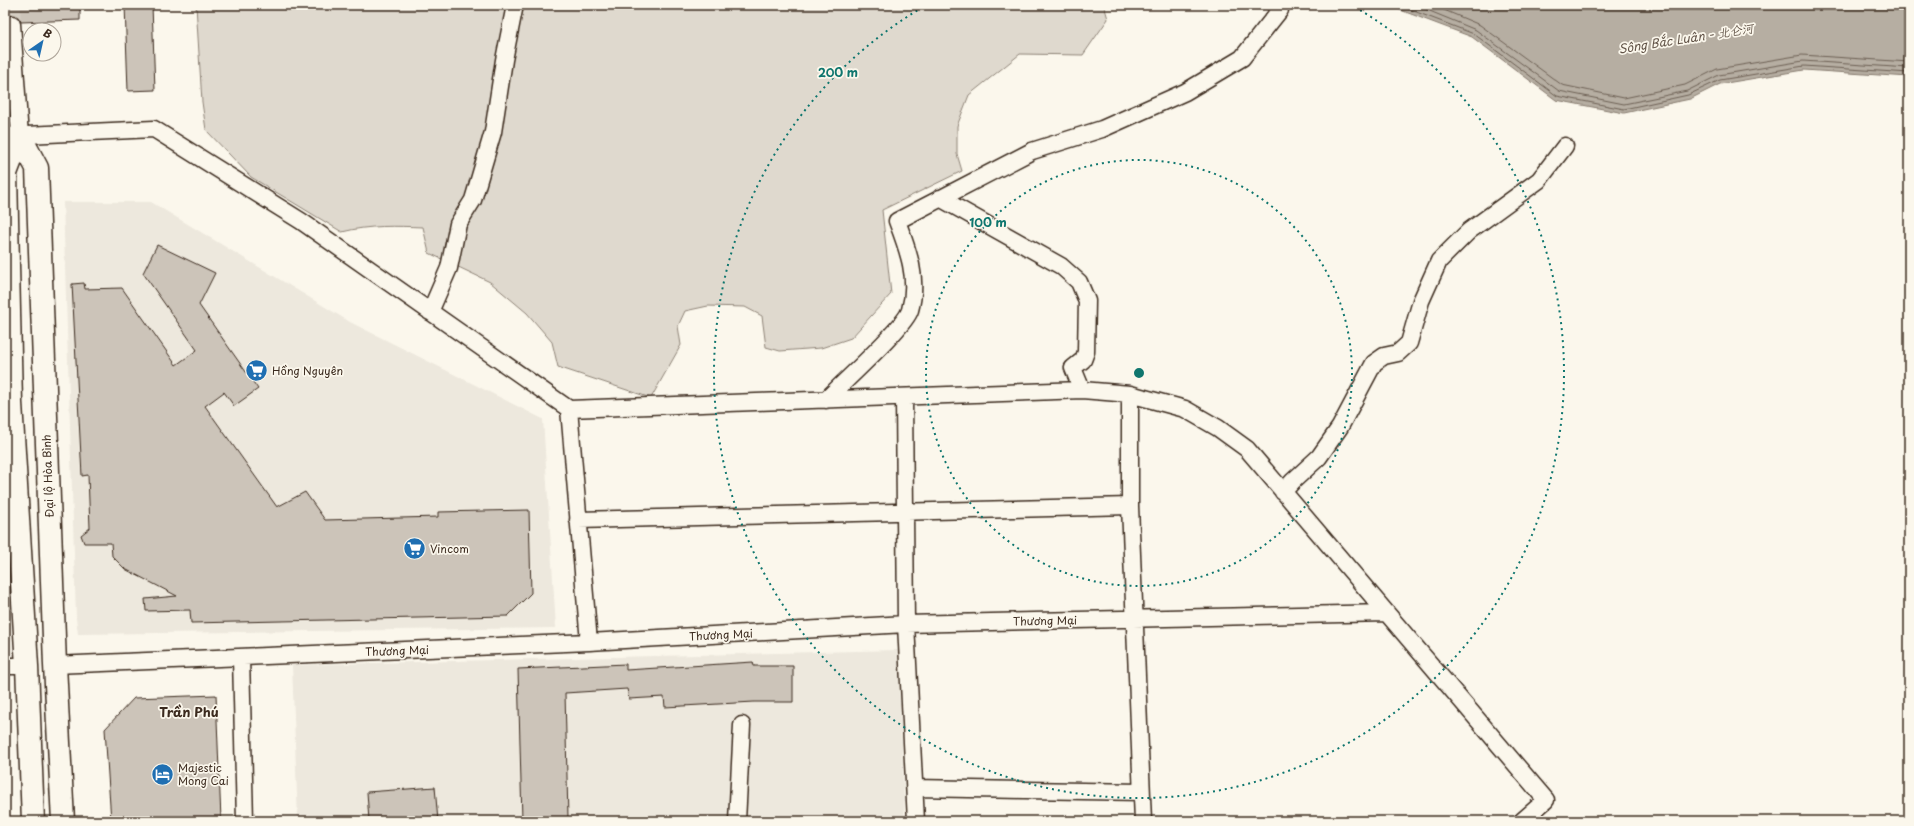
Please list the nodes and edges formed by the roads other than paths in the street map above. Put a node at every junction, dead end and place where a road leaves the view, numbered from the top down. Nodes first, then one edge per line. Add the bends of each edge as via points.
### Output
1 (516, 5) edge
2 (1280, 10) dead end
3 (12, 24) tunnel mouth
4 (13, 136) edge
5 (1565, 146) dead end
6 (940, 198) junction
7 (430, 312) junction
8 (44, 352) junction
9 (10, 353) junction
10 (1082, 390) junction
11 (1130, 394) junction
12 (904, 397) junction
13 (826, 400) junction
14 (8, 403) edge
15 (569, 409) junction
16 (1283, 492) junction
17 (1130, 506) junction
18 (906, 512) junction
19 (578, 520) junction
20 (1387, 614) junction
21 (1134, 619) junction
22 (906, 624) junction
23 (588, 642) junction
24 (241, 657) junction
25 (55, 665) junction
26 (5, 666) edge
27 (27, 666) junction
28 (742, 725) dead end
29 (915, 788) junction
30 (1141, 792) junction
31 (33, 821) edge
32 (63, 821) edge
33 (245, 821) edge
34 (737, 821) edge
35 (916, 821) edge
36 (1143, 821) edge
37 (1522, 821) edge

1 - 7 street via 504,60 493,132 473,200 458,224 449,268
2 - 6 street via 1242,58 1185,92 1102,129 1032,151
3 - 4 street, Đại lộ Hòa Bình
4 - 7 street via 154,130 301,221
4 - 8 highway, Đại lộ Hòa Bình via 37,168
4 - 9 highway, Đại lộ Hòa Bình via 6,173
5 - 16 street via 1539,180 1469,231 1439,261 1421,301 1409,343 1398,353 1384,356 1374,363 1340,427 1319,457
6 - 10 street via 1061,266 1079,282 1087,301 1086,352 1083,360 1074,368
6 - 13 street via 897,221 908,249 915,282 910,312 897,329
7 - 15 street
8 - 9 highway
8 - 25 highway, Đại lộ Hòa Bình
9 - 14 highway, Đại lộ Hòa Bình
10 - 11 street
10 - 12 street
11 - 16 street via 1185,409 1218,428 1247,449
11 - 17 street
12 - 13 street
12 - 18 street
13 - 15 street
14 - 27 highway, Đại lộ Hòa Bình
15 - 19 street
16 - 20 street
17 - 18 street
17 - 21 street
18 - 19 street
18 - 22 street
19 - 23 street
20 - 21 street, Thương Mại
20 - 37 street via 1546,800
21 - 22 street, Thương Mại
21 - 30 street
22 - 23 street, Thương Mại
22 - 29 street
23 - 24 street, Thương Mại
24 - 25 street, Thương Mại
24 - 33 street
25 - 27 highway
25 - 32 highway, Đại lộ Hòa Bình
26 - 27 street
27 - 31 highway, Đại lộ Hòa Bình
28 - 34 street
29 - 30 street
29 - 35 street
30 - 36 street

